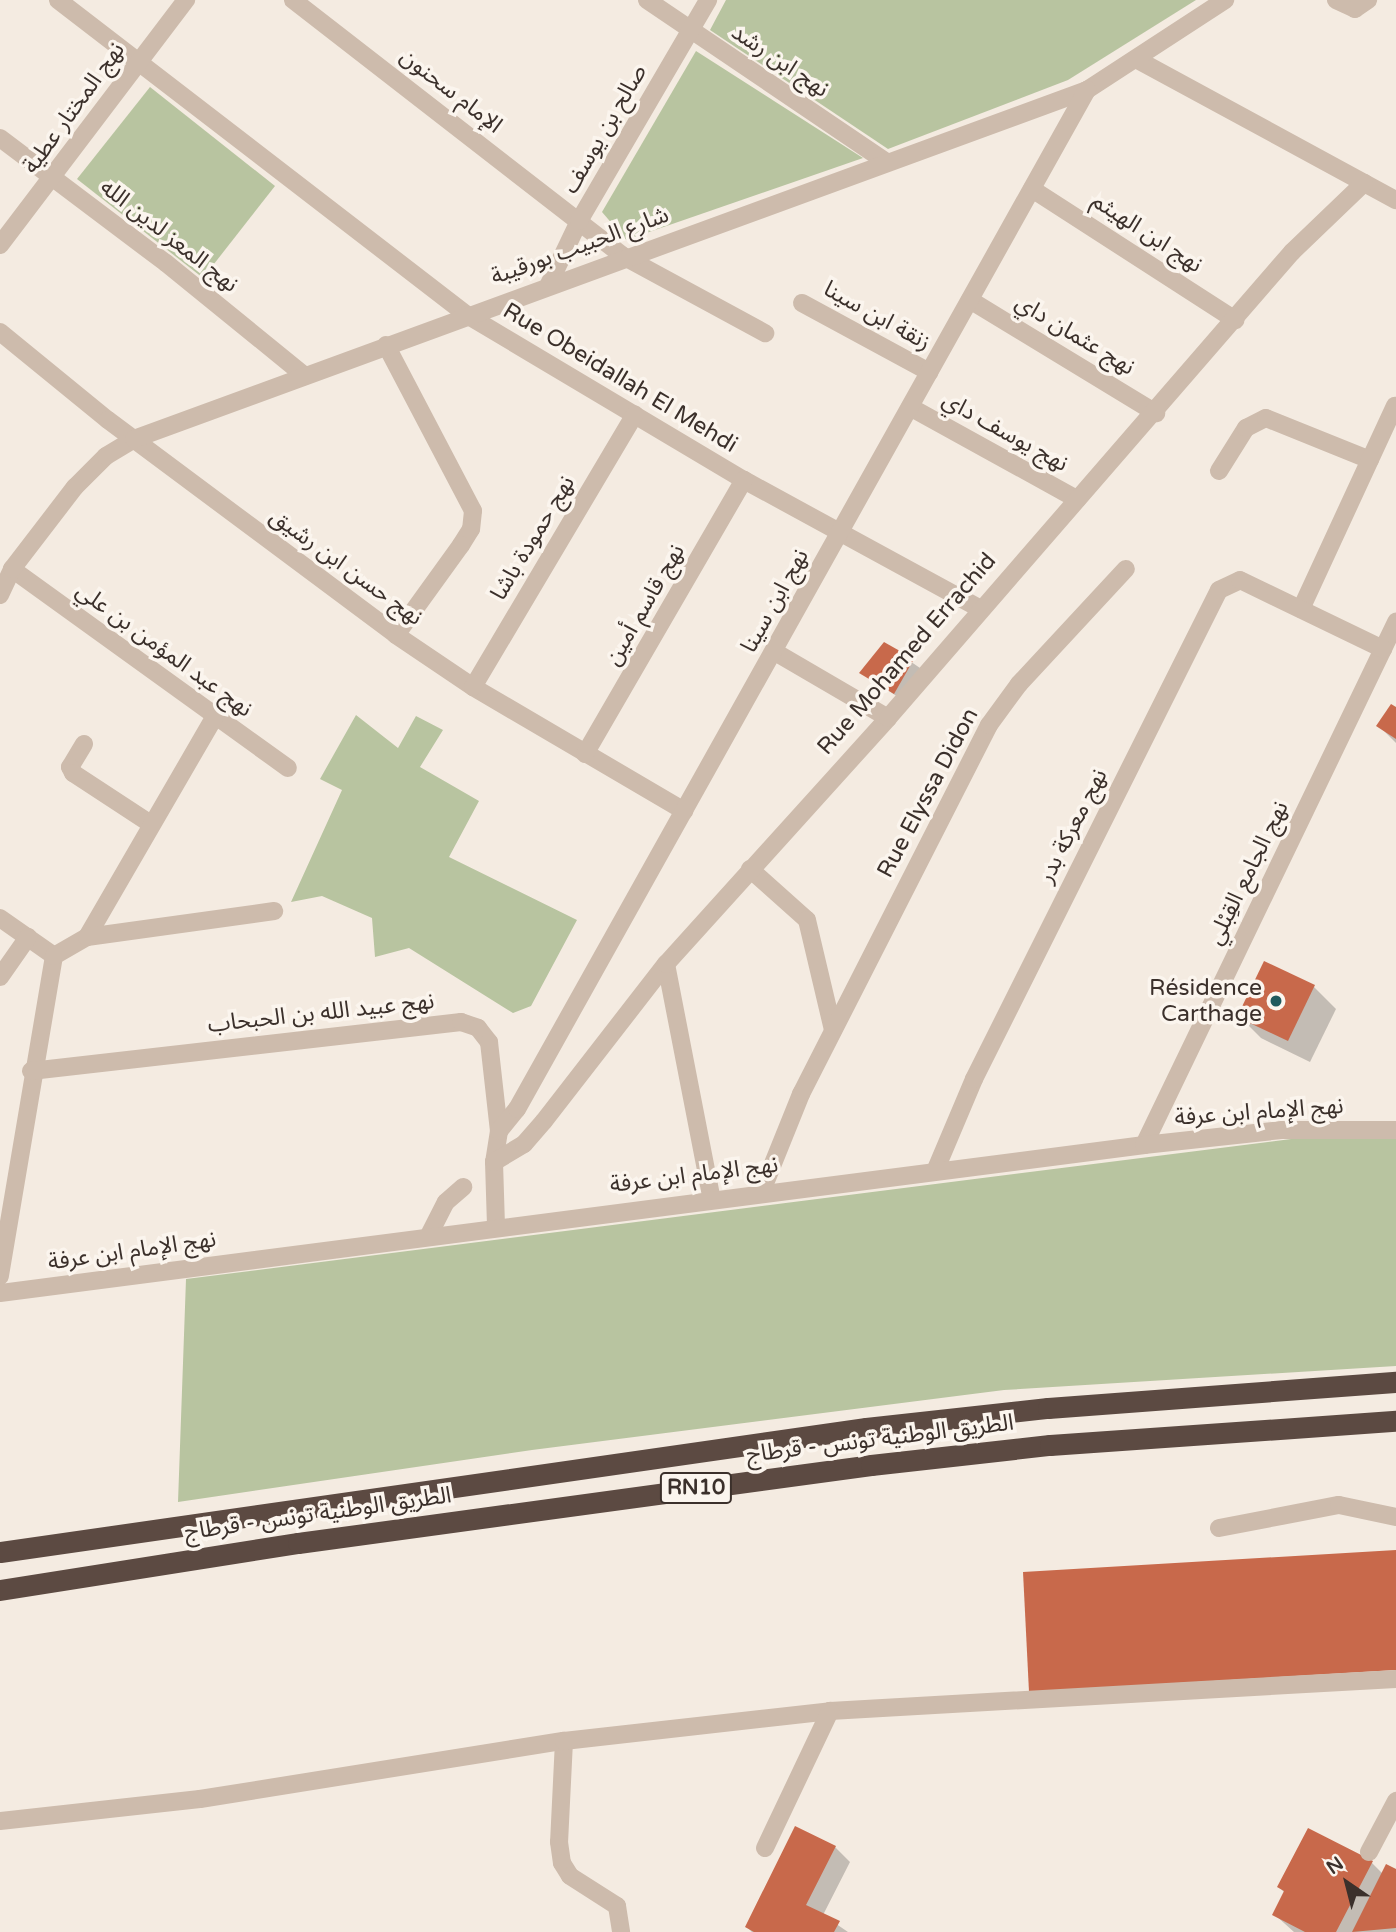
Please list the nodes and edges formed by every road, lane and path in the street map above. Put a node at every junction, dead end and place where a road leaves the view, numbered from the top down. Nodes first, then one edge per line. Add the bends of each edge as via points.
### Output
1 (58, 0) edge
2 (186, 0) edge
3 (293, 0) edge
4 (647, 0) edge
5 (708, 0) edge
6 (1225, 0) edge
7 (1336, 0) edge
8 (1368, 0) edge
9 (691, 30) junction
10 (1136, 59) junction
11 (137, 62) junction
12 (1087, 90) junction
13 (0, 138) edge
14 (886, 162) junction
15 (54, 179) junction
16 (1364, 183) junction
17 (1031, 189) junction
18 (1396, 201) edge
19 (579, 221) junction
20 (0, 245) edge
21 (623, 256) junction
22 (549, 284) junction
23 (970, 300) junction
24 (802, 303) dead end
25 (467, 315) junction
26 (1235, 320) junction
27 (0, 332) edge
28 (765, 333) dead end
29 (386, 345) junction
30 (929, 372) junction
31 (304, 376) junction
32 (1395, 406) edge
33 (910, 407) junction
34 (1156, 413) junction
35 (635, 414) junction
36 (134, 439) junction
37 (1370, 460) junction
38 (1219, 471) dead end
39 (744, 480) junction
40 (1077, 499) junction
41 (841, 533) junction
42 (12, 569) junction
43 (1126, 569) dead end
44 (0, 595) edge
45 (981, 609) junction
46 (1301, 609) junction
47 (1396, 622) edge
48 (396, 635) junction
49 (1383, 649) junction
50 (775, 652) junction
51 (473, 687) junction
52 (214, 718) junction
53 (888, 718) junction
54 (84, 744) dead end
55 (585, 754) junction
56 (288, 768) dead end
57 (684, 811) junction
58 (151, 824) junction
59 (750, 869) junction
60 (274, 911) dead end
61 (0, 918) edge
62 (28, 937) junction
63 (87, 937) junction
64 (54, 956) junction
65 (666, 964) junction
66 (0, 977) edge
67 (833, 1030) junction
68 (31, 1071) junction
69 (1396, 1130) edge
70 (499, 1131) junction
71 (1144, 1145) junction
72 (494, 1162) junction
73 (936, 1169) junction
74 (463, 1187) dead end
75 (762, 1191) junction
76 (712, 1200) junction
77 (496, 1227) junction
78 (428, 1237) junction
79 (0, 1276) edge
80 (0, 1293) edge
81 (1396, 1381) edge
82 (1396, 1421) edge
83 (1396, 1517) edge
84 (1219, 1528) dead end
85 (0, 1552) edge
86 (0, 1590) edge
87 (1396, 1679) edge
88 (830, 1711) junction
89 (564, 1741) junction
90 (1396, 1801) edge
91 (0, 1821) edge
92 (765, 1848) dead end
93 (1370, 1852) dead end
94 (621, 1932) edge

1 - 11 street, Rue Obeidallah El Mehdi
2 - 11 street, نهج المختار عطية
3 - 19 street, الإمام سحنون
4 - 9 street, نهج ابن رشد
5 - 9 street, صالح بن يوسف
6 - 10 street, شارع الحبيب بورقيبة
7 - 8 street via 1355,9
9 - 14 street, نهج ابن رشد
9 - 19 street, صالح بن يوسف
10 - 12 street, شارع الحبيب بورقيبة
10 - 16 street
11 - 15 street, نهج المختار عطية
11 - 25 street, Rue Obeidallah El Mehdi
12 - 14 street, شارع الحبيب بورقيبة
12 - 17 street, نهج ابن سينا
13 - 15 street, نهج المعز لدين الله
14 - 21 street, شارع الحبيب بورقيبة
15 - 20 street, نهج المختار عطية
15 - 31 street, نهج المعز لدين الله
16 - 18 street
16 - 26 street, Rue Mohamed Errachid via 1292,253
17 - 23 street, نهج ابن سينا
17 - 26 street, نهج ابن الهيثم
19 - 21 street, الإمام سحنون
19 - 22 street, صالح بن يوسف
21 - 22 street, شارع الحبيب بورقيبة
21 - 28 street, الإمام سحنون
22 - 25 street, شارع الحبيب بورقيبة
23 - 30 street, نهج ابن سينا
23 - 34 street, نهج عثمان داي
24 - 30 street, زنقة ابن سينا
25 - 29 street, شارع الحبيب بورقيبة
25 - 35 street, Rue Obeidallah El Mehdi
26 - 34 street, Rue Mohamed Errachid
27 - 36 street, نهج حسن ابن رشيق
29 - 31 street, شارع الحبيب بورقيبة
29 - 48 street via 474,511 461,545
30 - 33 street, نهج ابن سينا
31 - 36 street, شارع الحبيب بورقيبة
32 - 37 street
33 - 40 street, نهج يوسف داي
33 - 41 street, نهج ابن سينا
34 - 40 street, Rue Mohamed Errachid
35 - 39 street, Rue Obeidallah El Mehdi
35 - 51 street, نهج حمودة باشا
36 - 42 street, شارع الحبيب بورقيبة via 106,456 75,487
36 - 48 street, نهج حسن ابن رشيق
37 - 38 street via 1266,418 1246,428
37 - 46 street
39 - 41 street, Rue Obeidallah El Mehdi
39 - 55 street, نهج قاسم أمين
40 - 45 street, Rue Mohamed Errachid
41 - 45 street, Rue Obeidallah El Mehdi
41 - 50 street, نهج ابن سينا
42 - 44 street, شارع الحبيب بورقيبة
42 - 52 street, نهج عبد المؤمن بن علي
43 - 67 street, Rue Elyssa Didon via 1019,684 989,725
45 - 53 street, Rue Mohamed Errachid
46 - 49 street, نهج معركة بدر
46 - 73 street, نهج معركة بدر via 1240,580 1219,590 974,1079
47 - 49 street, نهج الجامع القِبْلي
48 - 51 street, نهج حسن ابن رشيق
49 - 71 street, نهج الجامع القِبْلي
50 - 53 street
50 - 57 street, نهج ابن سينا
51 - 55 street, نهج حسن ابن رشيق
52 - 56 street, نهج عبد المؤمن بن علي
52 - 58 street
53 - 59 street, Rue Mohamed Errachid
54 - 58 street via 70,768 73,773
55 - 57 street, نهج حسن ابن رشيق
57 - 70 street, نهج ابن سينا via 517,1109
58 - 63 street
59 - 65 street, Rue Mohamed Errachid
59 - 67 street via 807,920
60 - 63 street
61 - 62 street
62 - 64 street
62 - 66 street
63 - 64 street
64 - 68 street
65 - 72 street, Rue Mohamed Errachid via 544,1121 524,1144
65 - 76 street
67 - 75 street, Rue Elyssa Didon
68 - 70 street, نهج عبيد الله بن الحبحاب via 461,1022 478,1028 489,1042
68 - 79 street
69 - 71 street, نهج الإمام ابن عرفة via 1281,1130
70 - 72 street, نهج عبيد الله بن الحبحاب
71 - 73 street, نهج الإمام ابن عرفة
72 - 77 street, نهج عبيد الله بن الحبحاب
73 - 75 street, نهج الإمام ابن عرفة
74 - 78 street via 446,1202
75 - 76 street, نهج الإمام ابن عرفة
76 - 77 street, نهج الإمام ابن عرفة
77 - 78 street, نهج الإمام ابن عرفة
78 - 80 street, نهج الإمام ابن عرفة
81 - 85 highway, الطريق الوطنية تونس - قرطاج / RN10 via 1062,1407 866,1428
82 - 86 highway, الطريق الوطنية تونس - قرطاج / RN10 via 1050,1445 871,1465 299,1543
83 - 84 street via 1339,1506
87 - 88 street
88 - 89 street
88 - 92 street
89 - 91 street via 200,1799
89 - 94 street via 562,1863 570,1876 617,1906
90 - 93 street

